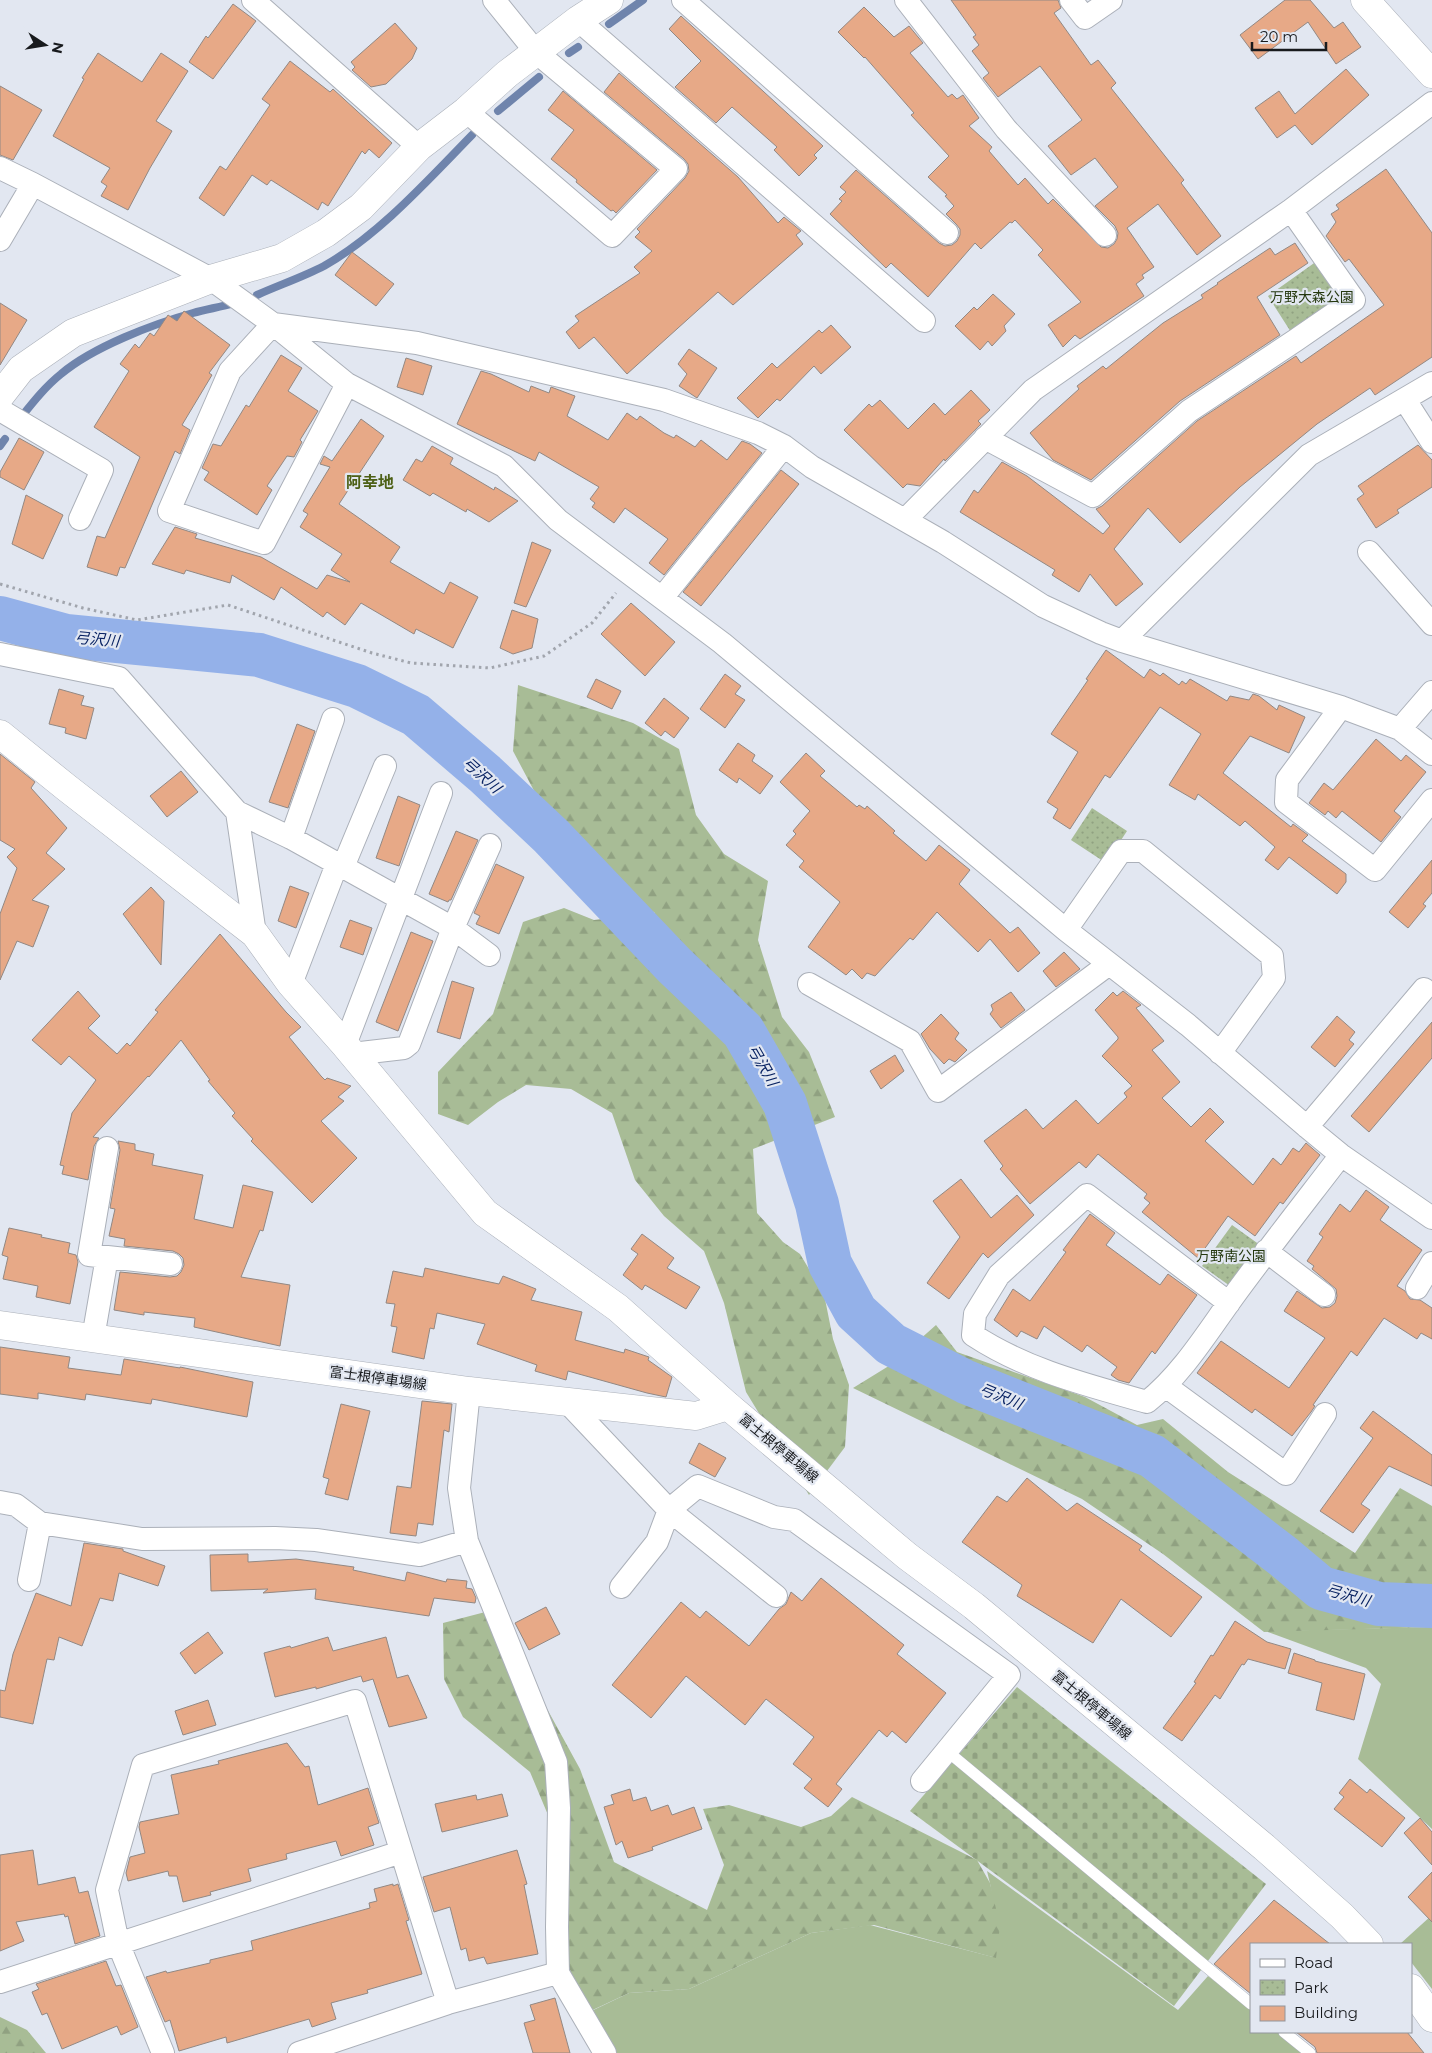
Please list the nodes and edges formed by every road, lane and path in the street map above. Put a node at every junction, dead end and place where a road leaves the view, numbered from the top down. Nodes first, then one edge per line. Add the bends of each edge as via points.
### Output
1 (253, 0) edge
2 (494, 0) edge
3 (609, 0) edge
4 (682, 0) edge
5 (906, 0) edge
6 (1071, 0) edge
7 (1111, 0) edge
8 (1365, 0) edge
9 (578, 20) junction
10 (536, 52) junction
11 (1432, 74) edge
12 (1432, 103) edge
13 (466, 111) junction
14 (419, 147) junction
15 (0, 168) edge
16 (33, 184) junction
17 (1291, 210) junction
18 (947, 233) dead end
19 (1105, 235) dead end
20 (0, 240) edge
21 (211, 279) junction
22 (924, 321) dead end
23 (273, 324) junction
24 (1432, 383) edge
25 (347, 384) junction
26 (0, 396) edge
27 (1405, 400) junction
28 (0, 410) edge
29 (985, 438) junction
30 (1432, 442) edge
31 (784, 446) junction
32 (80, 519) dead end
33 (905, 520) junction
34 (1369, 552) dead end
35 (631, 575) junction
36 (0, 584) edge
37 (662, 598) junction
38 (1432, 624) edge
39 (1122, 641) junction
40 (0, 654) edge
41 (1432, 692) edge
42 (1342, 708) junction
43 (333, 719) dead end
44 (1400, 729) junction
45 (0, 734) edge
46 (1432, 754) edge
47 (385, 766) dead end
48 (441, 793) dead end
49 (1432, 800) edge
50 (237, 812) junction
51 (291, 838) junction
52 (490, 845) dead end
53 (340, 865) junction
54 (399, 899) junction
55 (453, 928) junction
56 (1066, 930) junction
57 (255, 934) junction
58 (489, 955) dead end
59 (1109, 964) junction
60 (291, 984) junction
61 (810, 984) dead end
62 (1424, 989) dead end
63 (348, 1050) junction
64 (1220, 1053) junction
65 (1307, 1128) junction
66 (107, 1148) dead end
67 (1341, 1155) junction
68 (1432, 1218) edge
69 (1266, 1252) junction
70 (107, 1257) junction
71 (1432, 1263) edge
72 (171, 1264) dead end
73 (1417, 1288) dead end
74 (1324, 1294) dead end
75 (1229, 1303) junction
76 (0, 1326) edge
77 (93, 1338) junction
78 (1167, 1387) junction
79 (469, 1391) junction
80 (567, 1402) junction
81 (728, 1406) junction
82 (1325, 1414) dead end
83 (0, 1502) edge
84 (669, 1510) junction
85 (40, 1523) junction
86 (467, 1541) junction
87 (29, 1580) dead end
88 (621, 1587) dead end
89 (776, 1596) dead end
90 (947, 1751) junction
91 (922, 1781) dead end
92 (402, 1852) junction
93 (118, 1943) junction
94 (1368, 1943) edge
95 (558, 1973) junction
96 (0, 1982) edge
97 (1412, 1989) edge
98 (448, 2003) junction
99 (1250, 2003) edge
100 (1432, 2018) edge
101 (1285, 2033) edge
102 (163, 2053) edge
103 (299, 2053) edge
104 (605, 2053) edge
105 (1310, 2053) edge

1 - 14 street
2 - 10 street
3 - 9 street
4 - 18 street
5 - 19 street via 1006,129
6 - 7 street via 1085,18
8 - 11 street
9 - 10 street
9 - 22 street
10 - 13 street
10 - 13 street via 676,169 612,236
12 - 17 street
13 - 14 street
14 - 21 street via 361,207 326,233 282,258
15 - 16 street
16 - 20 street
16 - 21 street
17 - 29 street via 1033,390
17 - 29 street via 1354,300 1188,410 1093,496
21 - 23 street
21 - 26 street via 74,333 21,370
23 - 25 street
23 - 25 street via 230,371 169,511 264,543
23 - 31 street via 417,343 664,400 758,433
24 - 27 street
25 - 35 street via 504,466 558,520
27 - 30 street
27 - 39 street via 1309,455
28 - 32 street via 102,470
29 - 33 street
31 - 33 street via 812,467
31 - 37 street
33 - 39 street via 1043,606
34 - 38 street
35 - 36 path via 592,623 544,656 490,668 411,663 228,605 137,620
35 - 37 street
37 - 56 street via 722,643
39 - 42 street
40 - 50 street via 119,678
41 - 44 street
42 - 44 street
42 - 49 street via 1287,780 1286,802 1375,870
43 - 51 street
44 - 46 street
45 - 57 street
47 - 53 street
48 - 54 street
50 - 51 street
50 - 57 street
51 - 53 street
52 - 55 street
53 - 54 street
53 - 60 street
54 - 55 street
54 - 63 street
55 - 58 street
55 - 63 street via 409,1044 404,1048
56 - 59 street
56 - 64 street via 1121,851 1143,851 1272,956 1274,978
57 - 60 street
59 - 61 street via 938,1091 910,1041
59 - 64 street
60 - 63 street
62 - 65 street
63 - 81 street via 484,1213 618,1308
64 - 65 street
65 - 67 street
66 - 70 street via 89,1255
67 - 68 street
67 - 69 street
69 - 74 street
69 - 75 street
70 - 72 street
70 - 77 street
71 - 73 street
75 - 78 street
75 - 78 street via 1087,1195 999,1275 975,1314 973,1334 1014,1359 1055,1375 1147,1402
76 - 77 street, 富士根停車場線
77 - 79 street, 富士根停車場線
78 - 82 street via 1286,1474
79 - 80 street, 富士根停車場線
79 - 86 street via 459,1488
80 - 81 street, 富士根停車場線 via 696,1416
80 - 84 street
81 - 94 street, 富士根停車場線 via 1264,1847
83 - 85 street via 16,1505
84 - 88 street via 657,1542
84 - 89 street
84 - 90 street via 698,1486 774,1517 794,1520 1009,1675
85 - 86 street via 142,1539 316,1540 420,1555
85 - 87 street
86 - 95 street via 556,1762 559,1808
90 - 91 street
90 - 99 lane
92 - 93 street
92 - 93 street via 355,1701 143,1765 107,1890
92 - 98 street
93 - 96 street
93 - 102 street
95 - 98 street
95 - 104 street
97 - 100 street
98 - 103 street
101 - 105 lane

